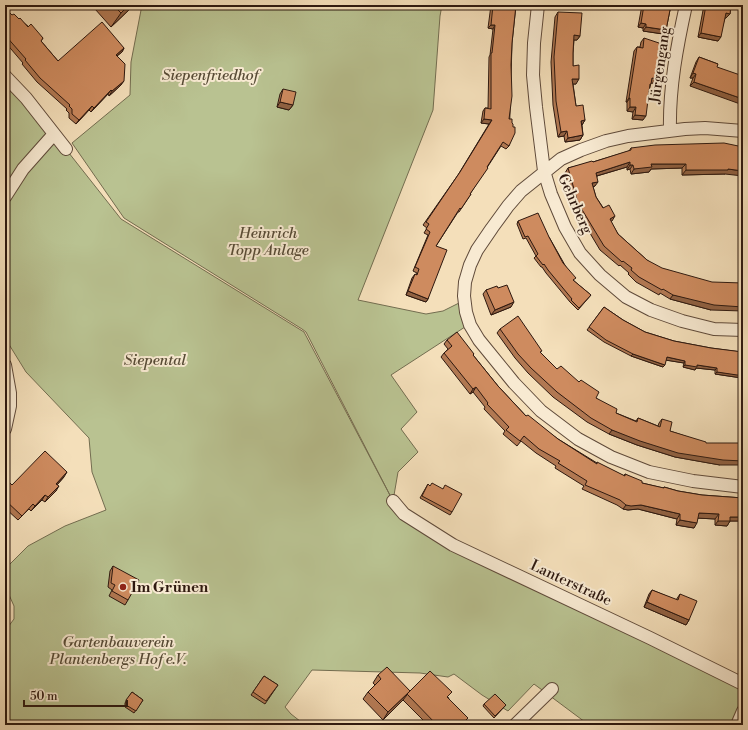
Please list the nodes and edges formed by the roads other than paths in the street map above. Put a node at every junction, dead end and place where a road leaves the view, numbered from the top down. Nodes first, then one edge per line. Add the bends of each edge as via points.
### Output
1 (538, 5) edge
2 (686, 5) edge
3 (5, 76) edge
4 (670, 130) junction
5 (743, 131) edge
6 (54, 134) junction
7 (66, 149) dead end
8 (544, 172) junction
9 (5, 197) edge
10 (743, 330) edge
11 (5, 370) edge
12 (5, 429) edge
13 (743, 487) edge
14 (393, 501) dead end
15 (743, 684) edge
16 (552, 689) dead end
17 (743, 711) edge
18 (515, 725) edge
19 (737, 725) edge

1 - 8 street, Gehrberg via 533,75
2 - 4 street, Jürgengang via 670,103
3 - 6 street
4 - 5 street via 705,128
4 - 8 street via 606,141 561,159
6 - 7 street
6 - 9 street via 23,169
8 - 10 street, Gehrberg via 565,227 580,253 600,275 626,297 682,322 714,329
8 - 13 street via 508,206 477,250 470,265 464,296 470,325 479,340 541,411 578,439 649,472
11 - 12 street via 10,393
14 - 15 street, Lanterstraße via 404,514 452,545
16 - 18 street
17 - 19 street

